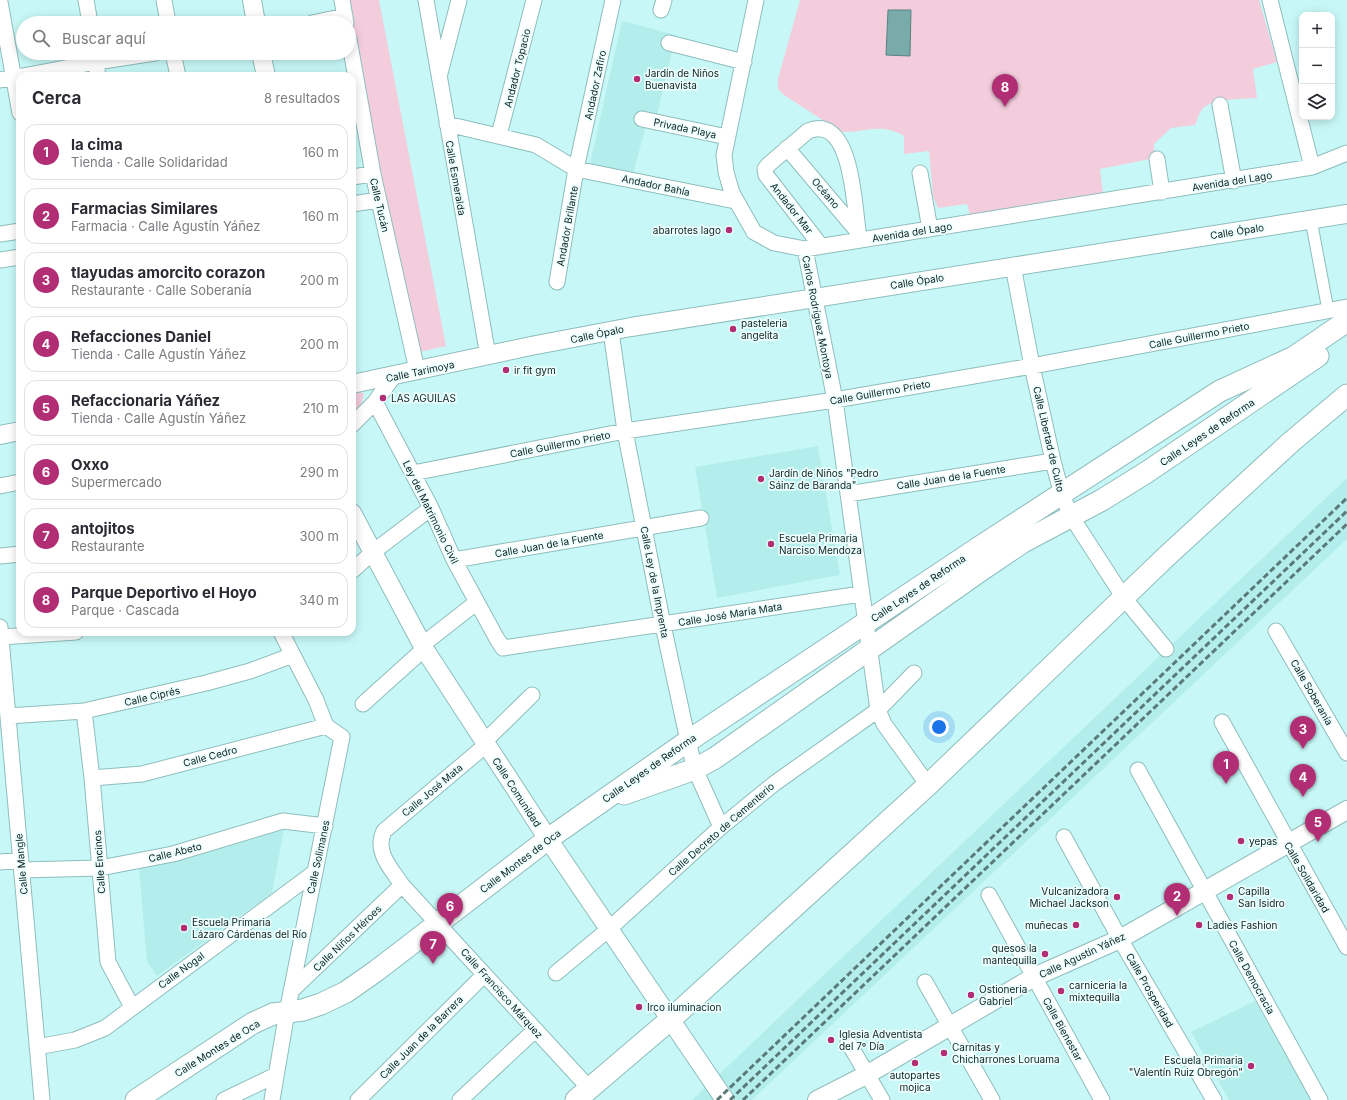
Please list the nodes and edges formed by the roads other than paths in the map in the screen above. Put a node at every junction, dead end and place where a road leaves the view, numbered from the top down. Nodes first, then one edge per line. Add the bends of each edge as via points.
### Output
1 (86, 0) edge
2 (164, 0) edge
3 (252, 0) edge
4 (342, 0) edge
5 (426, 0) edge
6 (459, 0) edge
7 (534, 0) edge
8 (613, 0) edge
9 (756, 0) edge
10 (1270, 0) edge
11 (0, 2) edge
12 (89, 16) edge
13 (167, 16) edge
14 (255, 16) edge
15 (345, 16) edge
16 (669, 43) dead end
17 (117, 60) edge
18 (175, 60) edge
19 (263, 60) edge
20 (353, 60) edge
21 (744, 62) junction
22 (96, 64) edge
23 (46, 72) edge
24 (177, 72) edge
25 (265, 72) edge
26 (355, 72) edge
27 (14, 77) edge
28 (356, 78) edge
29 (439, 78) junction
30 (16, 89) edge
31 (1220, 104) dead end
32 (642, 119) dead end
33 (447, 124) junction
34 (500, 135) junction
35 (727, 137) junction
36 (787, 148) junction
37 (1347, 153) edge
38 (1157, 159) dead end
39 (1312, 167) junction
40 (576, 169) junction
41 (373, 174) junction
42 (920, 174) dead end
43 (356, 176) edge
44 (1234, 181) junction
45 (1162, 192) junction
46 (379, 200) junction
47 (735, 201) junction
48 (356, 203) edge
49 (1347, 214) edge
50 (1311, 220) junction
51 (930, 229) junction
52 (16, 232) edge
53 (0, 234) edge
54 (858, 236) junction
55 (821, 246) junction
56 (805, 249) junction
57 (16, 258) edge
58 (0, 260) edge
59 (1013, 266) junction
60 (557, 282) dead end
61 (813, 298) junction
62 (1347, 307) edge
63 (1328, 310) junction
64 (1347, 321) edge
65 (611, 331) junction
66 (1347, 336) edge
67 (488, 356) junction
68 (1032, 366) junction
69 (417, 370) junction
70 (393, 377) junction
71 (356, 383) edge
72 (1347, 395) edge
73 (835, 400) junction
74 (375, 402) junction
75 (356, 421) edge
76 (625, 431) junction
77 (16, 432) edge
78 (0, 435) edge
79 (1053, 461) junction
80 (412, 473) junction
81 (16, 483) edge
82 (0, 486) edge
83 (848, 494) junction
84 (1062, 495) junction
85 (431, 508) junction
86 (1071, 516) junction
87 (701, 518) dead end
88 (356, 520) edge
89 (644, 527) junction
90 (373, 552) junction
91 (16, 554) edge
92 (0, 556) edge
93 (454, 560) junction
94 (356, 567) edge
95 (861, 594) junction
96 (1124, 598) junction
97 (477, 602) junction
98 (866, 622) junction
99 (663, 625) junction
100 (1276, 631) dead end
101 (0, 632) edge
102 (16, 632) edge
103 (283, 636) edge
104 (423, 647) junction
105 (503, 648) joint
106 (870, 648) junction
107 (1166, 649) dead end
108 (293, 655) junction
109 (914, 673) dead end
110 (532, 695) dead end
111 (362, 704) dead end
112 (878, 710) junction
113 (84, 711) junction
114 (8, 716) junction
115 (1222, 722) dead end
116 (326, 726) junction
117 (688, 740) junction
118 (485, 744) junction
119 (1347, 753) edge
120 (695, 769) junction
121 (1138, 770) dead end
122 (92, 778) junction
123 (928, 785) junction
124 (597, 804) junction
125 (1347, 810) edge
126 (325, 826) junction
127 (721, 827) junction
128 (1064, 837) dead end
129 (381, 838) joint
130 (548, 839) junction
131 (1288, 844) junction
132 (0, 862) edge
133 (22, 865) junction
134 (100, 868) junction
135 (315, 872) junction
136 (402, 885) junction
137 (1205, 891) junction
138 (989, 896) dead end
139 (439, 923) junction
140 (609, 929) junction
141 (1120, 939) junction
142 (1347, 947) edge
143 (556, 973) dead end
144 (484, 975) junction
145 (1034, 978) junction
146 (925, 982) dead end
147 (292, 991) junction
148 (132, 1007) junction
149 (287, 1012) junction
150 (671, 1019) junction
151 (952, 1025) junction
152 (535, 1030) junction
153 (848, 1042) dead end
154 (37, 1047) junction
155 (868, 1074) junction
156 (276, 1075) junction
157 (583, 1094) edge
158 (42, 1100) edge
159 (136, 1100) edge
160 (224, 1100) edge
161 (272, 1100) edge
162 (358, 1100) edge
163 (460, 1100) edge
164 (725, 1100) edge
165 (817, 1100) edge
166 (882, 1100) edge
167 (992, 1100) edge
168 (1102, 1100) edge
169 (1214, 1100) edge
170 (1320, 1100) edge

1 - 12 street
2 - 13 street
3 - 14 street
4 - 15 street
5 - 29 street, Calle Esmeralda
6 - 29 street
7 - 34 street, Andador Topacio
8 - 40 street, Andador Zafiro
9 - 21 street, Avenida del Lago
10 - 39 street
11 - 27 street
16 - 21 street
17 - 22 street
18 - 24 street
19 - 25 street
20 - 26 street, Calle Tucán
21 - 35 street, Avenida del Lago
22 - 23 street
27 - 30 street
28 - 41 street, Calle Tucán
29 - 33 street, Calle Esmeralda
31 - 44 street
32 - 35 street, Privada Playa
33 - 34 street, Andador Bahía
33 - 67 street, Calle Esmeralda
34 - 40 street, Andador Bahía via 536,145
35 - 47 street, Avenida del Lago via 724,155 726,172
36 - 54 street, Océano
36 - 54 street via 814,128 824,130 837,138 846,152
36 - 55 street, Andador Mar via 765,169 766,175
37 - 39 street, Avenida del Lago
38 - 45 street
39 - 44 street, Avenida del Lago
40 - 47 street, Andador Bahía
40 - 60 street, Andador Brillante
41 - 43 street
41 - 46 street, Calle Tucán
42 - 51 street
44 - 45 street, Avenida del Lago
45 - 51 street, Avenida del Lago
46 - 48 street
46 - 69 street, Calle Tucán
47 - 56 street, Avenida del Lago via 754,232 774,243
49 - 50 street, Calle Ópalo
50 - 59 street, Calle Ópalo
50 - 63 street
51 - 54 street, Avenida del Lago
52 - 53 street
54 - 55 street, Avenida del Lago
55 - 56 street, Avenida del Lago
56 - 61 street, Carlos Rodríguez Montoya
57 - 58 street
59 - 61 street, Calle Ópalo
59 - 68 street, Calle Libertad de Culto
61 - 65 street, Calle Ópalo
61 - 73 street, Carlos Rodríguez Montoya
62 - 63 street, Calle Guillermo Prieto
63 - 68 street, Calle Guillermo Prieto
64 - 84 main road, Calle Leyes de Reforma via 1294,357 1220,391
65 - 67 street, Calle Ópalo
65 - 76 street, Calle Ley de la Imprenta
66 - 86 main road, Calle Leyes de Reforma via 1147,472
67 - 69 street, Calle Tarimoya
68 - 73 street, Calle Guillermo Prieto
68 - 79 street, Calle Libertad de Culto
69 - 70 street, Calle Tarimoya
70 - 71 street, Calle Tarimoya
70 - 74 street
72 - 96 main road via 1291,442
73 - 76 street, Calle Guillermo Prieto
73 - 83 street, Carlos Rodríguez Montoya
74 - 75 street
74 - 80 street, Ley del Matrimonio Civil
76 - 80 street, Calle Guillermo Prieto
76 - 89 street, Calle Ley de la Imprenta
77 - 78 street
79 - 83 street, Calle Juan de la Fuente
79 - 84 street, Calle Libertad de Culto
80 - 85 street, Ley del Matrimonio Civil
81 - 82 street
83 - 95 street, Carlos Rodríguez Montoya
84 - 86 street, Calle Libertad de Culto
84 - 98 main road, Calle Leyes de Reforma
85 - 90 street
85 - 93 street, Ley del Matrimonio Civil
86 - 96 street, Calle Libertad de Culto
86 - 106 main road, Calle Leyes de Reforma via 1010,550
87 - 89 street, Calle Juan de la Fuente
88 - 90 street, Calle Comunidad
89 - 93 street, Calle Juan de la Fuente
89 - 99 street, Calle Ley de la Imprenta
90 - 94 street
90 - 104 street, Calle Comunidad
91 - 92 street
93 - 97 street, Ley del Matrimonio Civil
95 - 98 street, Carlos Rodríguez Montoya
95 - 99 street, Calle José María Mata
96 - 107 street, Calle Libertad de Culto
96 - 123 main road
97 - 104 street
97 - 105 street, Ley del Matrimonio Civil
98 - 106 street, Carlos Rodríguez Montoya
98 - 117 main road, Calle Leyes de Reforma
99 - 105 street, Calle José María Mata
99 - 117 street, Calle Ley de la Imprenta
100 - 119 street, Calle Soberanía
101 - 102 street
101 - 114 street, Calle Mangle
103 - 108 street
104 - 111 street
104 - 118 street, Calle Comunidad
106 - 112 street, Carlos Rodríguez Montoya
106 - 120 main road, Calle Leyes de Reforma via 741,741
108 - 113 street, Calle Ciprés via 250,671 206,683
108 - 116 street
109 - 112 street, Calle Decreto de Cementerio
110 - 118 street
112 - 123 street, Carlos Rodríguez Montoya via 884,724
112 - 127 street, Calle Decreto de Cementerio via 774,783
113 - 114 street, Calle Ciprés
113 - 122 street, Calle Encinos
114 - 133 street, Calle Mangle
115 - 131 street, Calle Solidaridad
116 - 122 street, Calle Cedro via 142,774
116 - 126 street, Calle Solimanes via 342,737
117 - 120 street, Calle Ley de la Imprenta
117 - 124 main road, Calle Leyes de Reforma
118 - 129 street, Calle José Mata via 384,831
118 - 130 street, Calle Comunidad
120 - 124 main road, Calle Leyes de Reforma
120 - 127 street, Calle Ley de la Imprenta
121 - 137 street, Calle Democracia
122 - 134 street, Calle Encinos
123 - 150 main road
124 - 130 main road, Calle Montes de Oca
125 - 131 street, Calle Agustín Yáñez
126 - 134 street, Calle Abeto via 284,821 173,854
126 - 135 street, Calle Solimanes
127 - 140 street, Calle Decreto de Cementerio
128 - 141 street, Calle Prosperidad
129 - 136 street, Calle Francisco Márquez via 380,848 383,857
130 - 139 main road, Calle Montes de Oca
130 - 140 street, Calle Comunidad
131 - 137 street, Calle Agustín Yáñez
131 - 142 street, Calle Solidaridad
132 - 133 street, Calle Abeto
133 - 134 street, Calle Abeto
133 - 154 street, Calle Mangle
134 - 148 street, Calle Encinos via 108,962
135 - 147 street, Calle Solimanes
135 - 148 street, Calle Nogal
136 - 139 street, Calle Francisco Márquez
136 - 147 street, Calle Niños Héroes
137 - 141 street, Calle Agustín Yáñez
137 - 170 street, Calle Democracia
138 - 145 street, Calle Bienestar
139 - 144 street, Calle Francisco Márquez
139 - 149 main road, Calle Montes de Oca via 346,992 321,1004
140 - 143 street, Calle Decreto de Cementerio
140 - 150 street, Calle Comunidad
141 - 145 street, Calle Agustín Yáñez
141 - 169 street, Calle Prosperidad
144 - 152 street, Calle Francisco Márquez
144 - 162 street, Calle Juan de la Barrera
145 - 151 street, Calle Agustín Yáñez
145 - 168 street, Calle Bienestar
146 - 151 street
147 - 149 street, Calle Solimanes
148 - 154 street, Calle Nogal via 105,1028 75,1040
149 - 156 street, Calle Solimanes
149 - 159 main road, Calle Montes de Oca via 273,1014 253,1023
150 - 157 main road
150 - 164 street, Calle Comunidad
151 - 155 street, Calle Agustín Yáñez
151 - 167 street
152 - 157 street, Calle Francisco Márquez
152 - 163 street
153 - 155 street
154 - 158 street, Calle Mangle
155 - 165 street, Calle Agustín Yáñez
155 - 166 street
156 - 160 street
156 - 161 street, Calle Solimanes

